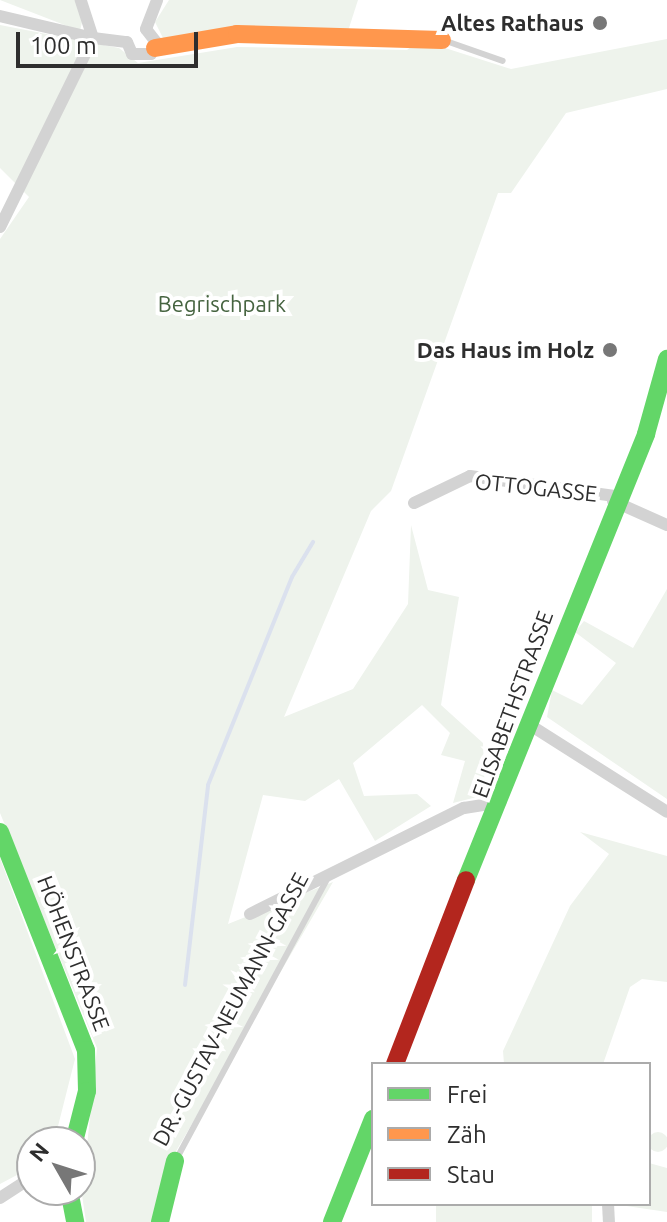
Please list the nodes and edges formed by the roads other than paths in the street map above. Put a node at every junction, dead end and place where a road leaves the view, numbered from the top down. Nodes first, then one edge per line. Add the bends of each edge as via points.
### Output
1 (81, 0) edge
2 (157, 0) edge
3 (0, 16) edge
4 (146, 29) junction
5 (93, 38) junction
6 (442, 40) joint
7 (127, 42) junction
8 (155, 48) junction
9 (503, 61) dead end
10 (0, 227) edge
11 (667, 359) edge
12 (614, 499) junction
13 (414, 503) dead end
14 (667, 525) edge
15 (530, 725) junction
16 (502, 802) junction
17 (667, 812) edge
18 (0, 832) edge
19 (334, 867) junction
20 (250, 914) dead end
21 (396, 1062) edge
22 (371, 1124) edge
23 (78, 1126) edge
24 (175, 1161) joint
25 (160, 1222) edge
26 (332, 1222) edge

1 - 5 street
2 - 4 street
3 - 5 street
4 - 7 street
4 - 8 street
5 - 7 street
5 - 10 street via 26,186
6 - 8 street via 237,34
6 - 9 lane
7 - 8 street via 139,57
11 - 12 street, ELISABETHSTRASSE via 646,434
12 - 13 street, OTTOGASSE via 470,476
12 - 14 street, OTTOGASSE
12 - 15 street, ELISABETHSTRASSE
15 - 16 street, ELISABETHSTRASSE
15 - 17 street
16 - 19 street via 464,808
16 - 21 street, ELISABETHSTRASSE
18 - 23 street, HÖHENSTRASSE via 86,1050 87,1091
19 - 20 street
19 - 24 lane, DR.-GUSTAV-NEUMANN-GASSE
22 - 26 street
24 - 25 street, DR.-GUSTAV-NEUMANN-GASSE

